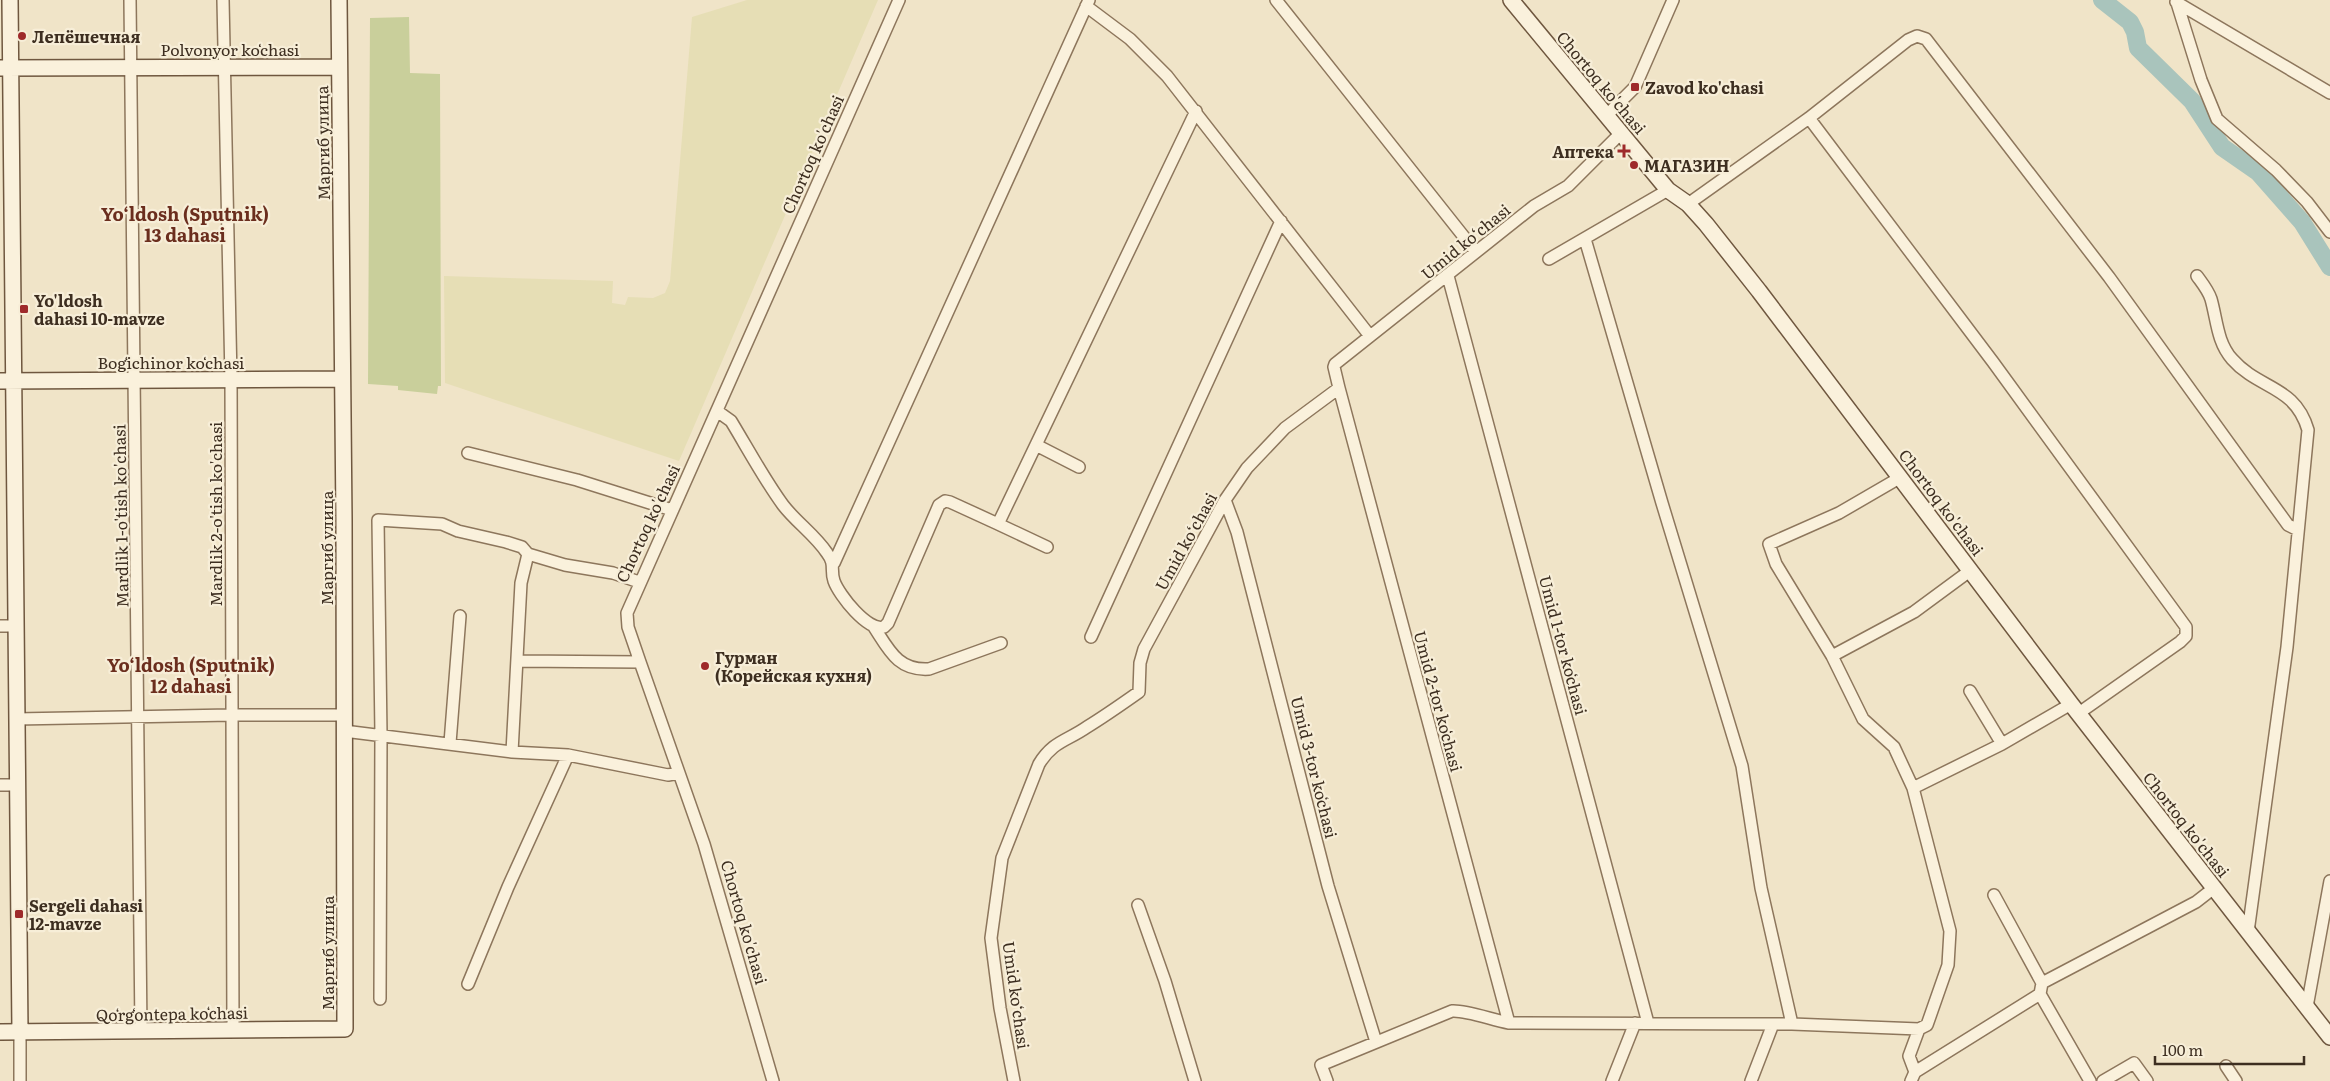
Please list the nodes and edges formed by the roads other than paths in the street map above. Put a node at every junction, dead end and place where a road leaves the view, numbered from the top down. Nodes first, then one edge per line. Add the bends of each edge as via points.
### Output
1 (10, 0) edge
2 (130, 0) edge
3 (223, 0) edge
4 (339, 0) edge
5 (899, 0) edge
6 (1276, 0) edge
7 (1511, 0) edge
8 (1673, 0) edge
9 (2175, 2) edge
10 (1088, 3) edge
11 (223, 66) junction
12 (130, 67) junction
13 (339, 67) junction
14 (6, 68) edge
15 (2330, 93) edge
16 (1196, 111) junction
17 (1607, 115) junction
18 (1809, 118) junction
19 (1621, 133) junction
20 (1668, 190) junction
21 (1688, 204) junction
22 (1281, 221) junction
23 (2330, 232) edge
24 (1585, 239) junction
25 (1476, 252) junction
26 (1549, 259) dead end
27 (1448, 276) junction
28 (2197, 276) dead end
29 (1370, 336) junction
30 (231, 379) junction
31 (342, 379) junction
32 (135, 380) junction
33 (7, 381) edge
34 (1339, 388) junction
35 (717, 412) junction
36 (1036, 445) junction
37 (468, 454) dead end
38 (1079, 467) dead end
39 (1901, 477) junction
40 (1225, 500) junction
41 (672, 510) junction
42 (998, 524) junction
43 (2298, 530) junction
44 (1047, 547) dead end
45 (528, 554) junction
46 (834, 564) junction
47 (1971, 570) junction
48 (639, 582) junction
49 (460, 616) dead end
50 (7, 626) edge
51 (874, 627) junction
52 (1090, 637) dead end
53 (1001, 642) dead end
54 (1832, 656) junction
55 (518, 661) junction
56 (640, 662) junction
57 (1970, 690) dead end
58 (2075, 708) junction
59 (231, 714) junction
60 (344, 715) junction
61 (138, 716) junction
62 (16, 719) junction
63 (344, 731) junction
64 (381, 735) junction
65 (450, 743) junction
66 (2002, 744) junction
67 (512, 752) junction
68 (568, 755) junction
69 (679, 773) junction
70 (0, 785) edge
71 (18, 786) junction
72 (1913, 788) junction
73 (2330, 881) edge
74 (2214, 888) junction
75 (1994, 895) dead end
76 (1138, 905) dead end
77 (2248, 932) junction
78 (468, 984) dead end
79 (2041, 989) junction
80 (380, 999) dead end
81 (2307, 1007) junction
82 (1508, 1023) junction
83 (1636, 1023) junction
84 (1648, 1023) junction
85 (1773, 1024) junction
86 (1792, 1024) junction
87 (1920, 1028) junction
88 (233, 1029) junction
89 (345, 1029) joint
90 (142, 1031) junction
91 (0, 1032) edge
92 (20, 1032) junction
93 (2330, 1037) edge
94 (1376, 1042) junction
95 (2226, 1066) dead end
96 (1913, 1076) edge
97 (20, 1081) edge
98 (773, 1081) edge
99 (1014, 1081) edge
100 (1195, 1081) edge
101 (1327, 1081) edge
102 (1612, 1081) edge
103 (1751, 1081) edge
104 (2090, 1081) edge
105 (2103, 1081) edge
106 (2147, 1081) edge
107 (2236, 1081) edge

1 - 14 street
2 - 12 street, Mardlik 1-o'tish ko'chasi
3 - 11 street, Mardlik 2-o'tish ko'chasi
4 - 13 street, Маргиб улица
5 - 35 street, Chortoq ko'chasi
6 - 25 street
7 - 17 street, Chortoq ko'chasi
8 - 17 street via 1635,87
9 - 15 street
9 - 23 street via 2217,119 2276,170
10 - 16 street via 1130,39
10 - 46 street
11 - 12 street, Polvonyor koʻchasi
11 - 13 street, Polvonyor koʻchasi
11 - 30 street, Mardlik 2-o'tish ko'chasi
12 - 14 street, Polvonyor koʻchasi
12 - 32 street, Mardlik 1-o'tish ko'chasi
13 - 31 street, Маргиб улица
14 - 33 street
16 - 22 street
16 - 36 street
17 - 19 street, Chortoq ko'chasi
18 - 21 street
18 - 43 street via 1908,40 1917,36 1926,39 2108,277 2288,524
18 - 58 street via 1993,362 2186,627 2186,636 2180,642
19 - 20 street, Chortoq ko'chasi
19 - 25 street, Umid ko‘chasi via 1568,186 1534,206
20 - 21 street, Chortoq ko'chasi
20 - 24 street
21 - 39 street, Chortoq ko'chasi
22 - 29 street
22 - 52 street
24 - 26 street
24 - 86 street via 1742,766 1762,888
25 - 27 street, Umid ko‘chasi
27 - 29 street, Umid ko‘chasi
27 - 84 street, Umid 1-tor koʻchasi
28 - 43 street via 2210,297 2220,343 2233,360 2292,400 2304,416 2308,430
29 - 34 street, Umid ko‘chasi via 1334,366
30 - 31 street, Bogʻichinor koʻchasi
30 - 32 street, Bogʻichinor koʻchasi
30 - 59 street, Mardlik 2-o'tish ko'chasi
31 - 60 street, Маргиб улица
32 - 33 street, Bogʻichinor koʻchasi
32 - 61 street, Mardlik 1-o'tish ko'chasi
33 - 50 street
34 - 40 street, Umid ko‘chasi via 1285,428 1247,468
34 - 82 street, Umid 2-tor koʻchasi
35 - 41 street, Chortoq ko'chasi
35 - 46 street via 731,421 784,506 826,550
36 - 38 street
36 - 42 street
37 - 41 street via 577,480
39 - 47 street, Chortoq ko'chasi
39 - 54 street via 1839,514 1770,544 1776,564
40 - 94 street, Umid 3-tor koʻchasi via 1328,886
40 - 99 street, Umid ko‘chasi via 1144,649 1139,692 1047,751 1006,844 991,948
41 - 48 street, Chortoq ko'chasi
42 - 44 street
42 - 51 street via 950,502 939,505 888,623 880,628
43 - 77 street via 2287,647
45 - 48 street
45 - 55 street via 521,583
45 - 64 street via 506,542 442,524 378,520
46 - 51 street via 836,585 865,622
47 - 54 street via 1914,612
47 - 58 street, Chortoq ko'chasi
48 - 56 street, Chortoq ko'chasi via 626,620
49 - 65 street
50 - 62 street
51 - 53 street via 897,660 917,670 929,669
54 - 72 street via 1863,719 1894,747
55 - 56 street
55 - 67 street
56 - 69 street, Chortoq ko'chasi
57 - 66 street
58 - 66 street
58 - 74 street, Chortoq ko'chasi
59 - 60 street
59 - 61 street
59 - 88 street, Mardlik 2-o'tish ko'chasi
60 - 63 street, Маргиб улица
61 - 62 street
61 - 90 street, Mardlik 1-o'tish ko'chasi
62 - 71 street
63 - 64 street
63 - 89 street, Маргиб улица
64 - 65 street
64 - 80 street
65 - 67 street
66 - 72 street
67 - 68 street
68 - 69 street via 668,776
68 - 78 street
69 - 98 street, Chortoq ko'chasi via 704,844
70 - 71 street
71 - 92 street
72 - 87 street via 1950,931 1945,979 1927,1025
73 - 81 street
74 - 77 street, Chortoq ko'chasi
74 - 79 street via 2196,902
75 - 79 street
76 - 100 street
77 - 81 street, Chortoq ko'chasi
79 - 96 street
79 - 104 street
81 - 93 street, Chortoq ko'chasi
82 - 83 street
82 - 94 street via 1452,1010
83 - 84 street
83 - 102 street
84 - 85 street
85 - 86 street
85 - 103 street
86 - 87 street
87 - 96 street via 1909,1056
88 - 89 street, Qoʻrgʻontepa koʻchasi
88 - 90 street, Qoʻrgʻontepa koʻchasi
90 - 92 street, Qoʻrgʻontepa koʻchasi
91 - 92 street, Qoʻrgʻontepa koʻchasi
92 - 97 street
94 - 101 street via 1321,1065
95 - 107 street
105 - 106 street via 2134,1064

